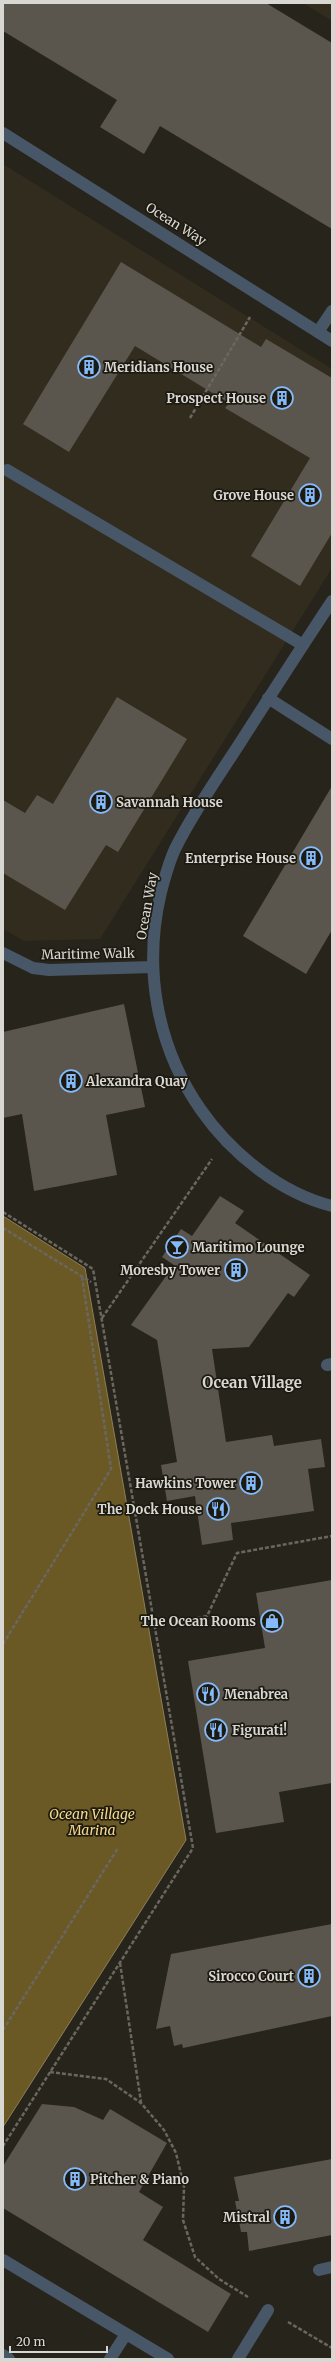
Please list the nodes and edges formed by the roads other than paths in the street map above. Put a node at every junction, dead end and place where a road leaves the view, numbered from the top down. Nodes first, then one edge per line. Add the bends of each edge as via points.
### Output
1 (3, 133) edge
2 (332, 311) edge
3 (318, 332) junction
4 (332, 341) edge
5 (7, 470) dead end
6 (332, 601) edge
7 (303, 645) junction
8 (268, 698) junction
9 (332, 739) edge
10 (3, 952) edge
11 (153, 967) junction
12 (332, 1206) edge
13 (3, 2260) edge
14 (332, 2267) edge
15 (319, 2270) dead end
16 (268, 2310) road end
17 (126, 2334) junction
18 (3, 2355) edge
19 (9, 2359) edge
20 (110, 2359) edge
21 (168, 2359) edge
22 (238, 2359) edge

1 - 3 street, Ocean Way
2 - 3 street
3 - 4 street, Ocean Way
5 - 7 street
6 - 7 street, Ocean Way
7 - 8 street, Ocean Way
8 - 9 street
8 - 11 street, Ocean Way via 175,848 166,872 155,925
10 - 11 street, Maritime Walk via 33,968 49,970
11 - 12 street, Ocean Way via 158,1014 171,1057 195,1101 225,1140 267,1174 288,1187
13 - 17 street
14 - 15 street
16 - 22 street
17 - 20 street
17 - 21 street
18 - 19 street

